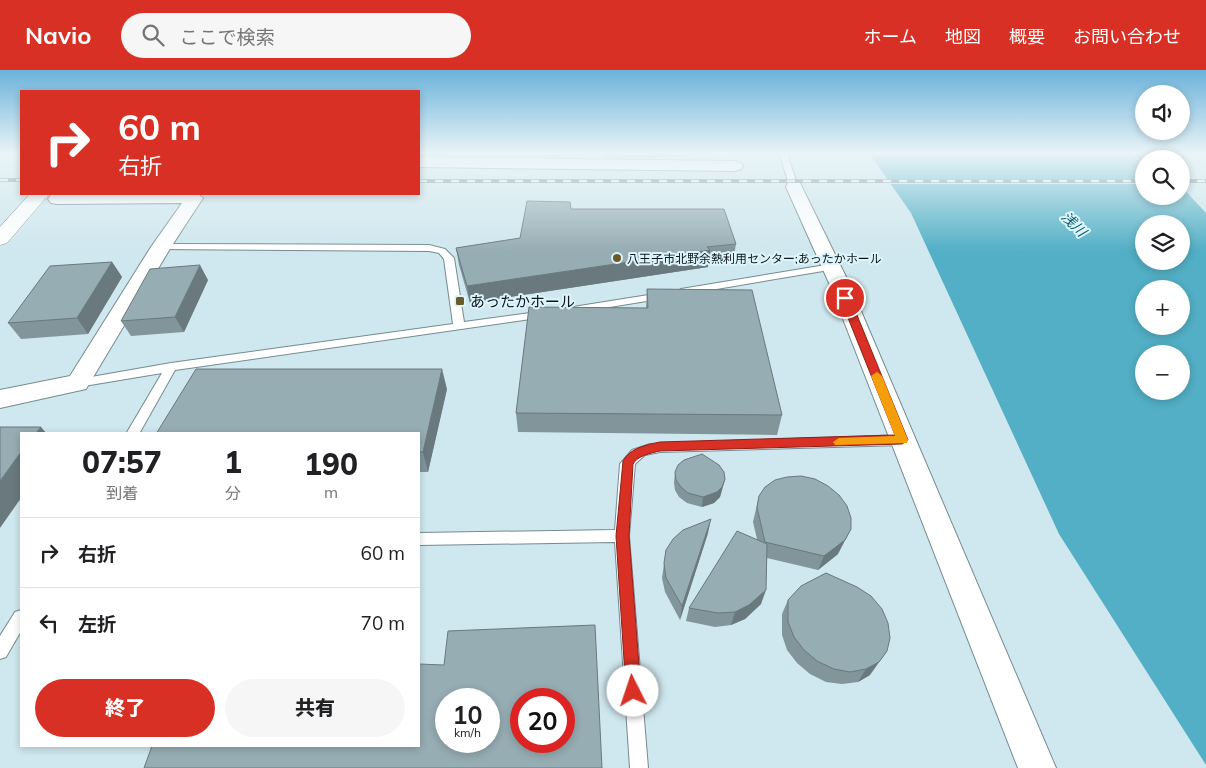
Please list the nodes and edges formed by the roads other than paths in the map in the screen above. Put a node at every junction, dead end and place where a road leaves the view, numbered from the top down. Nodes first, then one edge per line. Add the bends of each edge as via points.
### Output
1 (794, 187) edge
2 (49, 196) edge
3 (0, 239) edge
4 (161, 247) junction
5 (832, 267) junction
6 (459, 326) junction
7 (171, 367) junction
8 (78, 384) junction
9 (0, 399) edge
10 (133, 432) edge
11 (902, 440) junction
12 (622, 536) junction
13 (420, 539) edge
14 (20, 619) edge
15 (0, 651) edge
16 (639, 768) edge
17 (1037, 768) edge

1 - 5 street
2 - 3 street
2 - 4 street via 194,198
4 - 6 lane via 442,250 449,258
4 - 8 street
5 - 6 lane
5 - 11 street
6 - 7 lane
7 - 8 lane
7 - 10 lane
8 - 9 street
11 - 12 lane via 649,449 631,457 627,464
11 - 17 street
12 - 13 lane
12 - 16 lane
14 - 15 lane

